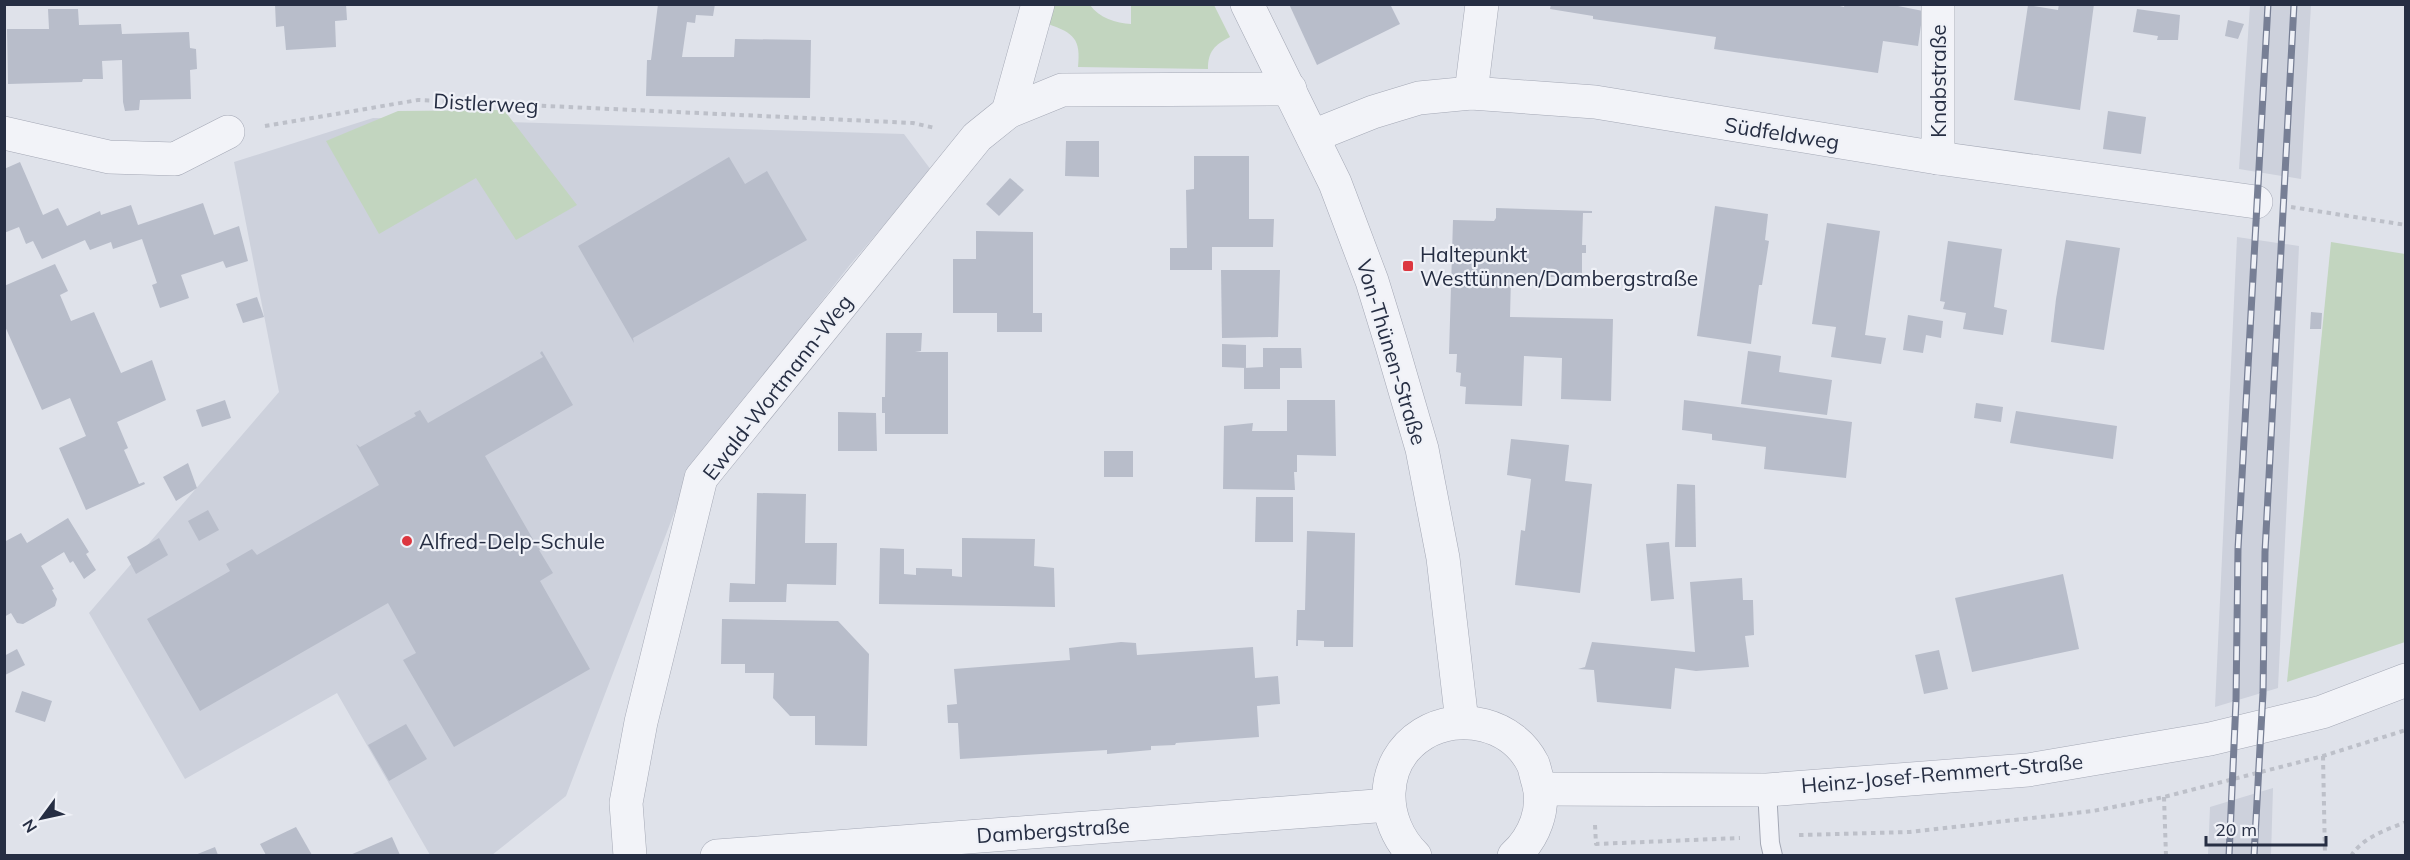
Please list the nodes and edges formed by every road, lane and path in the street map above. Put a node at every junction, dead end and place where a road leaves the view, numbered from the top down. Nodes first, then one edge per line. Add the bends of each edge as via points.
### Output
1 (1038, 4) edge
2 (1247, 4) edge
3 (1482, 4) edge
4 (1938, 4) edge
5 (1290, 89) junction
6 (1471, 93) junction
7 (1008, 112) junction
8 (228, 132) joint
9 (4, 133) edge
10 (1313, 136) junction
11 (977, 137) junction
12 (1938, 158) junction
13 (2256, 202) dead end
14 (2317, 211) dead end
15 (2406, 225) edge
16 (2406, 680) edge
17 (1462, 722) junction
18 (2323, 756) dead end
19 (1540, 789) junction
20 (1767, 790) junction
21 (2164, 797) dead end
22 (1389, 805) junction
23 (2406, 822) edge
24 (630, 855) edge
25 (717, 855) edge
26 (1416, 855) edge
27 (1514, 855) edge
28 (1773, 855) edge
29 (2166, 855) edge
30 (2325, 855) edge
31 (2351, 855) edge

1 - 7 street
2 - 5 street, Von-Thünen-Straße
3 - 6 street
4 - 12 street, Knabstraße
5 - 7 street, Ewald-Wortmann-Weg via 1062,90
5 - 10 street, Von-Thünen-Straße
6 - 10 street, Südfeldweg via 1419,98
6 - 12 street, Südfeldweg via 1595,102
7 - 11 street, Ewald-Wortmann-Weg
8 - 9 street via 175,159 109,158
8 - 11 path, Distlerweg via 418,100 913,123
10 - 17 street, Von-Thünen-Straße via 1371,281 1422,449 1443,558
11 - 24 street, Ewald-Wortmann-Weg via 701,478 641,722 626,803
12 - 13 street, Südfeldweg
14 - 15 path
16 - 20 street, Heinz-Josef-Remmert-Straße via 2322,712 2193,743 2028,770
17 - 19 street via 1483,724 1503,732 1520,746 1533,764
17 - 22 street via 1423,734 1407,748 1389,784
18 - 30 path
19 - 20 street, Heinz-Josef-Remmert-Straße
19 - 27 street via 1535,828
20 - 28 lane
21 - 29 path
22 - 25 street, Dambergstraße
22 - 26 street via 1394,827
23 - 31 path via 2378,833 2356,847

